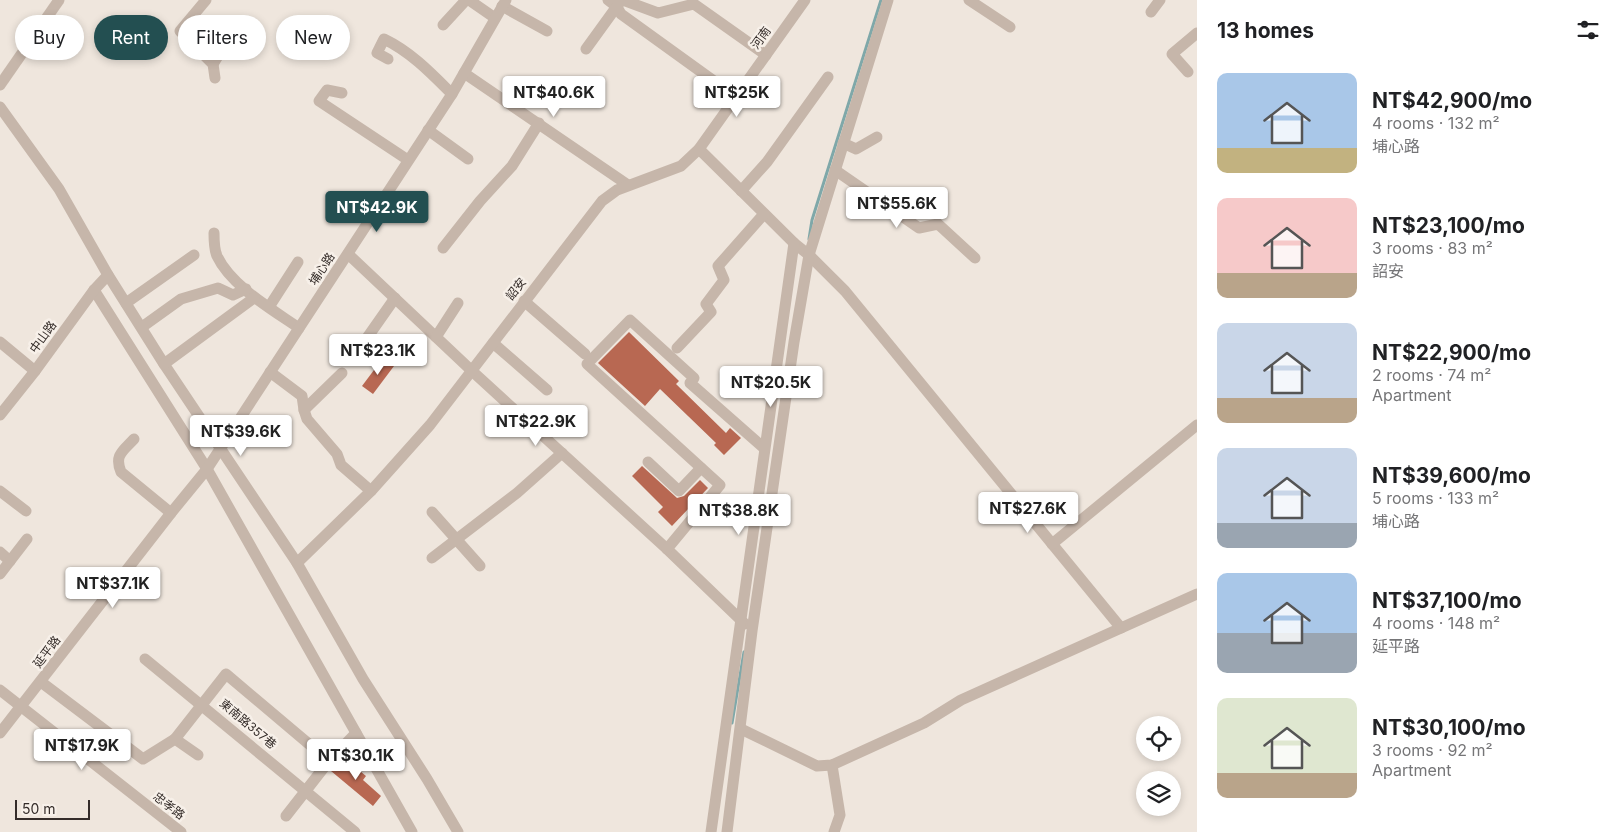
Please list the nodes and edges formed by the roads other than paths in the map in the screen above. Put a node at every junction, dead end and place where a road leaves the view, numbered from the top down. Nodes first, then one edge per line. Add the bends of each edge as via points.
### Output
1 (59, 0) edge
2 (206, 0) edge
3 (468, 0) edge
4 (805, 0) edge
5 (888, 0) edge
6 (969, 0) edge
7 (1160, 0) edge
8 (617, 2) edge
9 (504, 3) edge
10 (1151, 12) dead end
11 (495, 18) junction
12 (443, 25) dead end
13 (1010, 27) dead end
14 (547, 31) dead end
15 (1197, 33) edge
16 (586, 49) dead end
17 (766, 55) junction
18 (388, 59) dead end
19 (216, 60) edge
20 (213, 64) junction
21 (1188, 72) dead end
22 (464, 74) junction
23 (828, 77) dead end
24 (215, 78) dead end
25 (0, 85) edge
26 (342, 93) dead end
27 (452, 94) junction
28 (736, 97) junction
29 (0, 107) edge
30 (539, 123) junction
31 (428, 130) junction
32 (877, 136) dead end
33 (843, 143) junction
34 (699, 149) junction
35 (468, 159) dead end
36 (408, 160) junction
37 (834, 170) junction
38 (628, 185) junction
39 (741, 191) junction
40 (764, 214) junction
41 (214, 233) dead end
42 (794, 244) junction
43 (443, 248) dead end
44 (348, 254) junction
45 (194, 255) dead end
46 (809, 255) junction
47 (974, 258) dead end
48 (298, 262) dead end
49 (108, 275) junction
50 (246, 289) junction
51 (94, 290) junction
52 (254, 298) junction
53 (395, 298) junction
54 (524, 301) junction
55 (126, 303) junction
56 (458, 304) dead end
57 (269, 307) junction
58 (142, 327) junction
59 (300, 328) junction
60 (436, 337) junction
61 (0, 342) edge
62 (493, 343) junction
63 (677, 348) dead end
64 (585, 354) dead end
65 (355, 355) dead end
66 (164, 364) junction
67 (35, 371) junction
68 (472, 371) junction
69 (270, 372) junction
70 (342, 373) dead end
71 (547, 390) dead end
72 (304, 410) junction
73 (0, 415) edge
74 (1197, 425) edge
75 (134, 438) dead end
76 (764, 448) junction
77 (220, 449) junction
78 (562, 453) junction
79 (648, 462) dead end
80 (701, 468) junction
81 (207, 470) junction
82 (370, 490) junction
83 (0, 491) edge
84 (26, 511) dead end
85 (432, 512) dead end
86 (171, 513) junction
87 (27, 539) dead end
88 (457, 539) junction
89 (1052, 544) junction
90 (668, 549) junction
91 (0, 552) edge
92 (432, 558) dead end
93 (10, 561) junction
94 (297, 562) junction
95 (480, 566) dead end
96 (0, 574) edge
97 (1197, 594) edge
98 (742, 621) junction
99 (1122, 628) junction
100 (752, 631) junction
101 (145, 659) dead end
102 (41, 682) junction
103 (0, 690) edge
104 (202, 704) junction
105 (21, 707) junction
106 (741, 729) junction
107 (0, 733) edge
108 (356, 733) junction
109 (175, 739) junction
110 (198, 755) dead end
111 (329, 761) junction
112 (832, 765) junction
113 (306, 791) junction
114 (286, 816) dead end
115 (452, 830) edge
116 (181, 832) edge
117 (355, 832) edge
118 (412, 832) edge
119 (711, 832) edge
120 (727, 832) edge
121 (834, 832) edge

1 - 25 street
2 - 20 street via 180,30
3 - 11 street
3 - 12 street
4 - 17 street, 河南
5 - 33 street
6 - 13 street
7 - 10 street
8 - 16 street
8 - 17 street via 658,13 694,4
8 - 28 street via 621,14
9 - 11 street, 埔心路
9 - 14 street
11 - 22 street, 埔心路
15 - 21 street via 1172,54
17 - 28 street, 河南
18 - 27 street via 377,53 384,39 417,59
19 - 20 street
20 - 24 street
22 - 27 street, 埔心路
22 - 30 street
23 - 39 street via 767,162
26 - 36 street via 328,90 319,101
27 - 31 street, 埔心路
28 - 34 street, 河南
29 - 49 street via 59,190
30 - 38 street
30 - 43 street via 512,166
31 - 35 street
31 - 36 street, 埔心路
32 - 33 street via 856,149
33 - 37 street
34 - 38 street, 河南 via 681,166
34 - 39 street
36 - 44 street, 埔心路
37 - 46 street
37 - 47 street via 919,228 938,224
38 - 54 street, 詔安 via 602,201
39 - 40 street
40 - 42 street
40 - 63 street via 718,266 724,280 706,304 711,312
41 - 50 street via 216,254 223,267
42 - 46 street
42 - 76 street
44 - 53 street
44 - 59 street, 埔心路
45 - 55 street
46 - 89 street via 845,291
46 - 100 street
48 - 57 street
49 - 51 street, 中山路
49 - 55 street
50 - 52 street
50 - 58 street via 233,295 218,288 181,299
51 - 67 street, 中山路
51 - 81 street
52 - 57 street
52 - 66 street
53 - 60 street
53 - 65 street
54 - 62 street, 詔安
54 - 64 street
55 - 58 street
56 - 60 street
57 - 59 street
58 - 66 street
59 - 69 street, 埔心路
60 - 68 street
61 - 67 street
62 - 68 street, 詔安
62 - 71 street
66 - 77 street
67 - 73 street, 中山路
68 - 78 street
68 - 82 street, 詔安 via 430,425
69 - 72 street via 302,396
69 - 77 street, 埔心路
70 - 72 street
72 - 82 street via 307,419 337,454 341,465
74 - 89 street
75 - 86 street via 118,456 120,472
76 - 80 street via 690,383 694,378 630,320 587,364
76 - 98 street
77 - 81 street, 埔心路
77 - 94 street
78 - 88 street
78 - 90 street
79 - 80 street via 679,490
80 - 90 street via 720,485
81 - 86 street, 延平路
81 - 108 street
82 - 94 street, 詔安
83 - 84 street
85 - 88 street
86 - 102 street, 延平路
87 - 93 street
88 - 92 street
88 - 95 street
89 - 99 street
90 - 98 street
91 - 93 street
93 - 96 street
94 - 115 street via 363,679 427,780
97 - 99 street
98 - 100 street
98 - 119 street
99 - 112 street via 961,700 924,723
100 - 106 street
101 - 104 street, 東南路357巷
102 - 105 street, 延平路
102 - 109 street via 143,759
103 - 105 street, 忠孝路
104 - 109 street
104 - 111 street via 226,674
104 - 113 street, 東南路357巷
105 - 107 street, 延平路
105 - 116 street, 忠孝路
106 - 112 street via 817,766
106 - 120 street
108 - 111 street
108 - 118 street
109 - 110 street
111 - 113 street
112 - 121 street via 840,816
113 - 114 street
113 - 117 street, 東南路357巷

